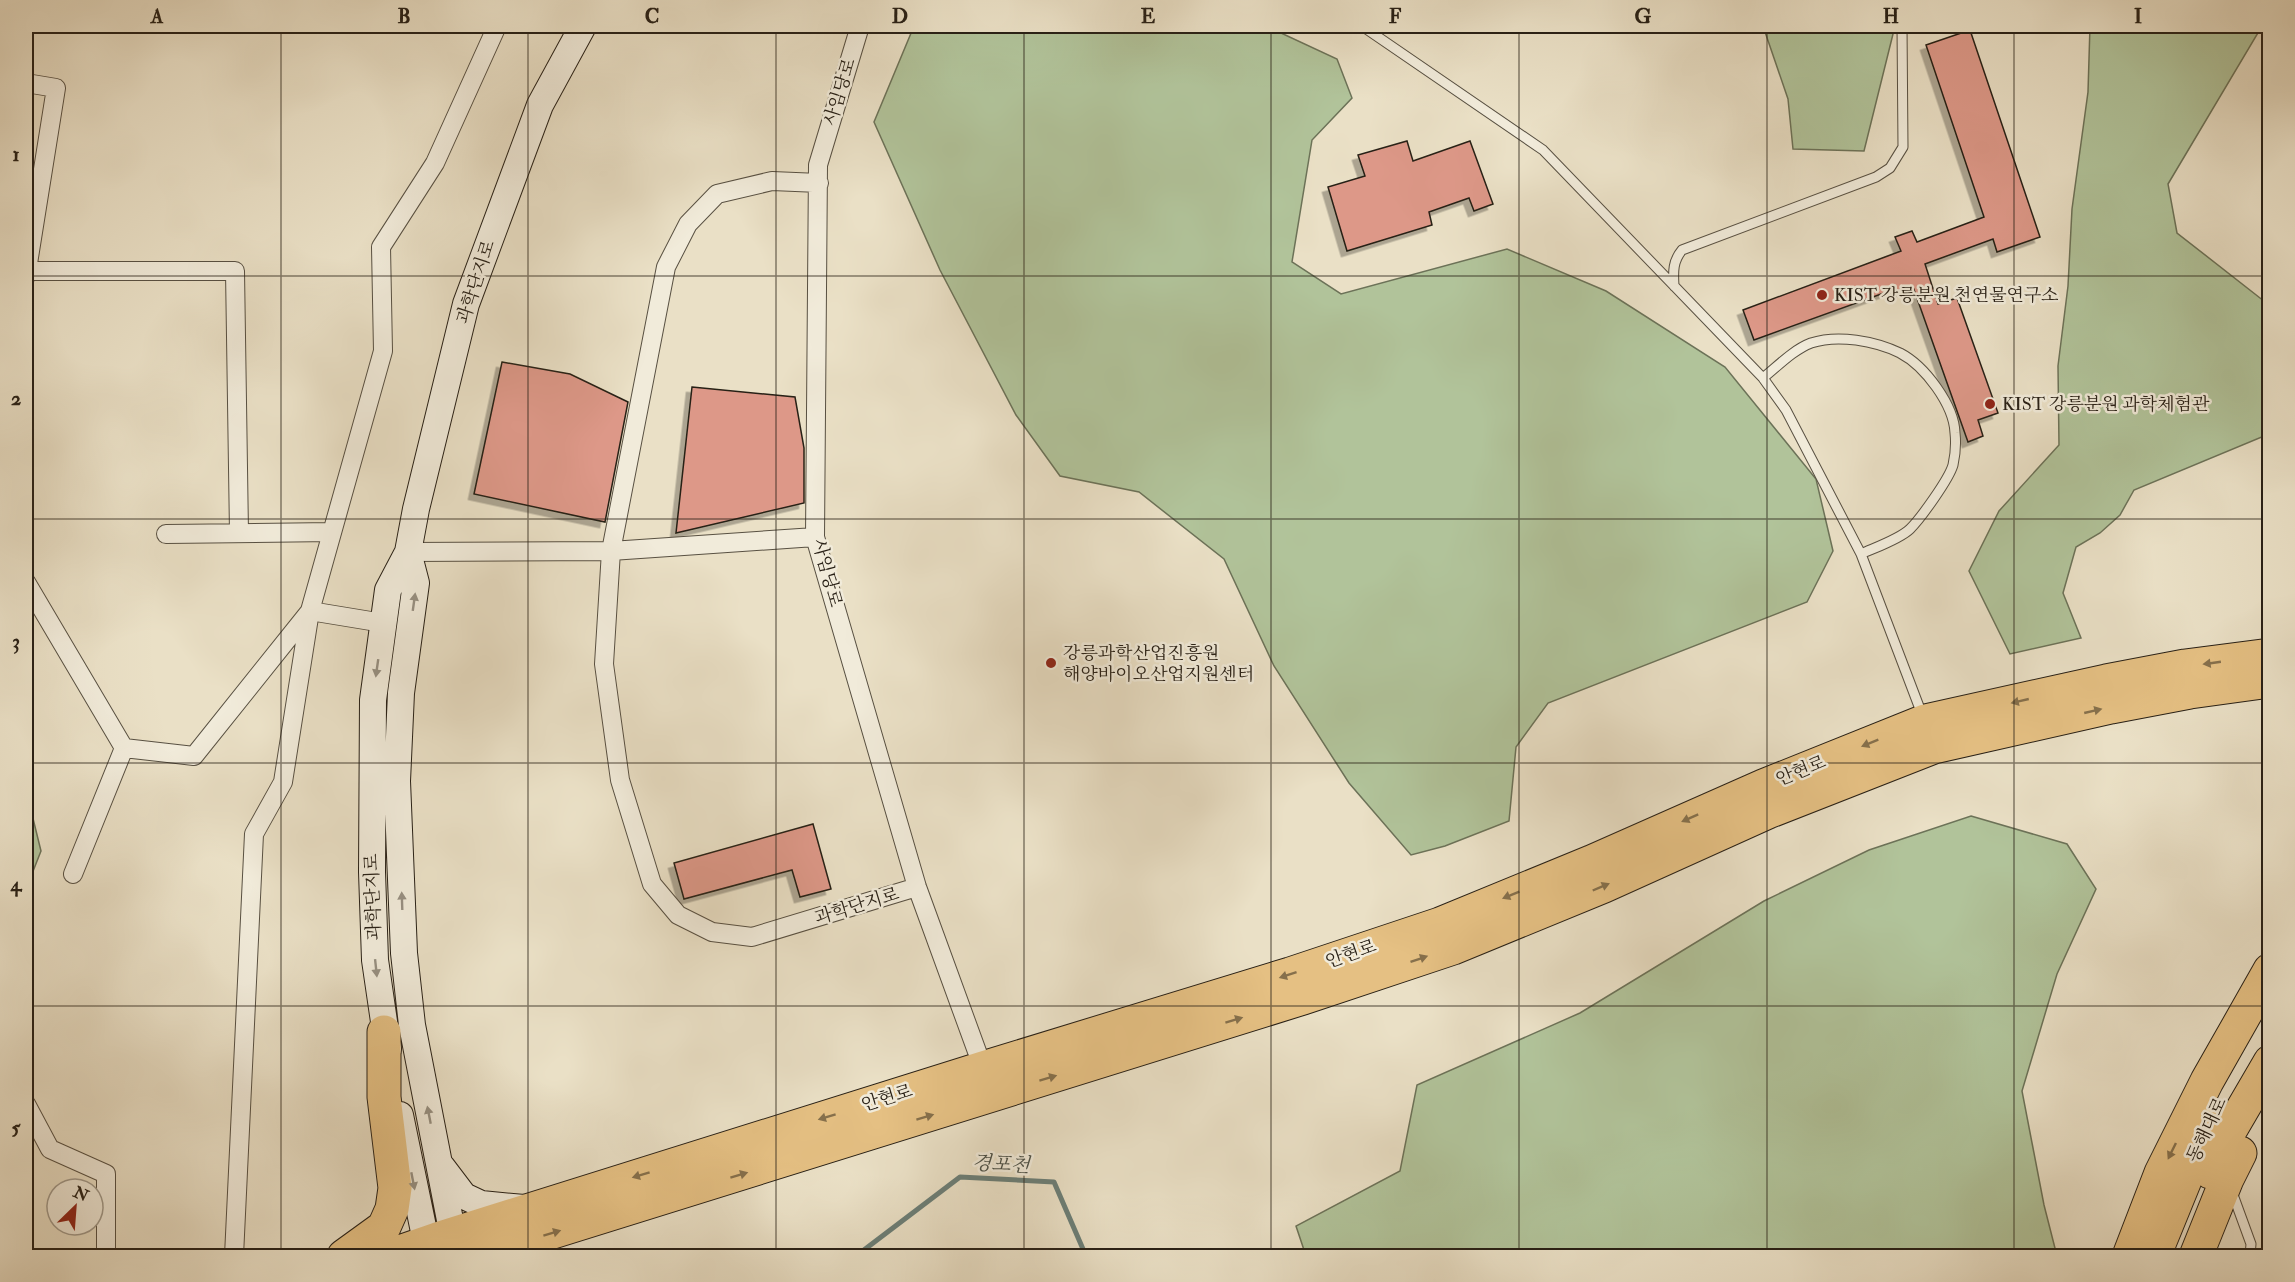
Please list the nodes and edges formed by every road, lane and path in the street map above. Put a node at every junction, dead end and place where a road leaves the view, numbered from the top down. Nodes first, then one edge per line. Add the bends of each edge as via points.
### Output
1 (496, 26) edge
2 (583, 26) edge
3 (860, 26) edge
4 (1362, 26) edge
5 (1902, 26) edge
6 (26, 83) edge
7 (819, 183) junction
8 (26, 273) edge
9 (1674, 286) junction
10 (1763, 378) junction
11 (332, 532) junction
12 (239, 533) junction
13 (166, 534) dead end
14 (815, 537) junction
15 (611, 551) junction
16 (408, 552) junction
17 (1861, 554) junction
18 (26, 582) edge
19 (310, 611) junction
20 (383, 623) junction
21 (2270, 655) edge
22 (2270, 681) edge
23 (1929, 734) junction
24 (124, 748) junction
25 (73, 874) dead end
26 (917, 887) junction
27 (2270, 970) edge
28 (2270, 1008) edge
29 (384, 1032) junction
30 (2270, 1062) edge
31 (988, 1082) junction
32 (2270, 1101) edge
33 (26, 1104) edge
34 (437, 1158) junction
35 (2227, 1179) junction
36 (533, 1209) junction
37 (441, 1247) edge
38 (106, 1257) edge
39 (234, 1257) edge
40 (344, 1257) edge
41 (388, 1257) edge
42 (476, 1257) edge
43 (2128, 1257) edge
44 (2154, 1257) edge
45 (2173, 1257) edge
46 (2196, 1257) edge
47 (2250, 1257) edge

1 - 11 street via 435,163 381,247 383,351
2 - 16 street, 과학단지로 via 540,105 466,304
3 - 7 street, 사임당로 via 818,165
4 - 9 lane via 1543,150
5 - 9 lane via 1903,147 1890,168 1876,177 1682,250 1673,267
6 - 8 street via 56,88
7 - 14 street, 사임당로
7 - 15 street, 과학단지로 via 772,181 717,194 688,224 666,267
8 - 12 street via 235,271
9 - 10 lane
10 - 17 lane via 1786,410
10 - 17 lane via 1812,343 1861,341 1902,354 1934,382 1949,407 1956,432 1952,466 1909,531
11 - 12 street
11 - 19 street
12 - 13 street
14 - 15 street
14 - 26 street, 사임당로
15 - 16 street
15 - 26 street, 과학단지로 via 604,664 620,780 652,884 678,915 712,932 752,937
16 - 20 street, 과학단지로 via 388,590
34 -> 16 street, 과학단지로 via 412,1026 404,953 397,781 401,693 416,583
17 - 23 lane
18 - 24 street
19 - 20 street
19 - 24 street via 194,756
19 - 39 street via 283,782 254,834
20 -> 29 street, 과학단지로 via 373,700 372,872 375,960
21 -> 23 highway, 안현로 via 2106,681
23 -> 22 highway, 안현로
23 - 31 highway, 안현로 via 1763,786 1440,924
24 - 25 street
26 - 31 street, 사임당로
27 -> 43 highway via 2161,1173
28 - 44 highway, 동해대로 via 2202,1135
29 -> 37 street, 과학단지로
29 - 40 highway via 384,1097 395,1188 392,1209 384,1227
30 - 45 highway, 동해대로 via 2228,1134
31 -> 36 highway, 안현로
42 -> 31 highway, 안현로
32 - 35 highway
33 - 38 street via 50,1149 106,1174
34 - 36 street via 464,1196 481,1204
34 - 37 street, 과학단지로
35 - 46 highway
35 - 47 lane via 2251,1244
36 - 37 highway, 안현로
37 - 41 highway

